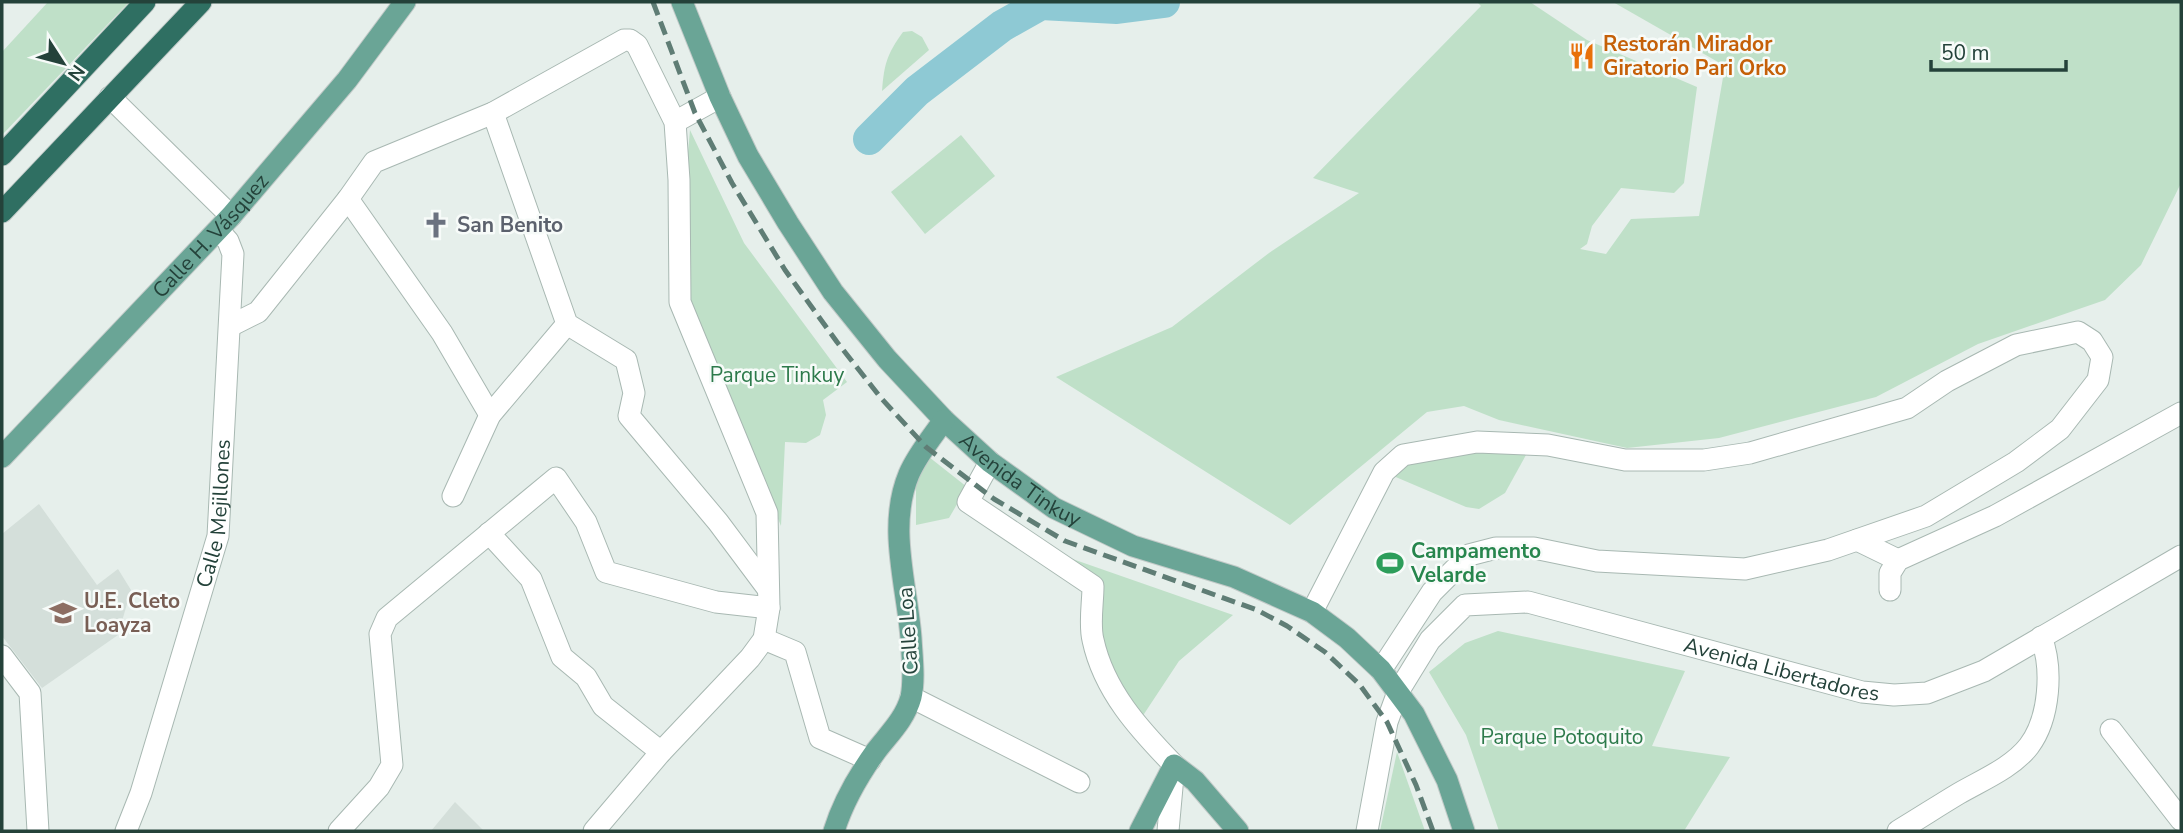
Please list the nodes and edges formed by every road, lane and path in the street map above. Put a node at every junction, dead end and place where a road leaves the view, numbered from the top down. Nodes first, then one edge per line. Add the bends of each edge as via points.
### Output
1 (145, 2) edge
2 (201, 2) edge
3 (405, 2) edge
4 (682, 2) edge
5 (110, 97) junction
6 (720, 97) junction
7 (493, 113) junction
8 (674, 122) junction
9 (2, 155) edge
10 (348, 199) junction
11 (2, 212) edge
12 (225, 223) junction
13 (567, 324) junction
14 (230, 327) junction
15 (2181, 413) edge
16 (490, 415) junction
17 (944, 420) junction
18 (2, 457) edge
19 (990, 462) junction
20 (453, 496) dead end
21 (489, 533) junction
22 (1857, 540) junction
23 (2181, 556) edge
24 (1898, 560) junction
25 (1890, 590) dead end
26 (768, 598) junction
27 (1312, 612) junction
28 (2041, 637) junction
29 (764, 639) junction
30 (2, 656) edge
31 (1381, 670) junction
32 (1398, 692) junction
33 (911, 697) junction
34 (2111, 730) dead end
35 (661, 752) junction
36 (870, 760) junction
37 (1174, 765) junction
38 (1079, 782) dead end
39 (2181, 821) edge
40 (1233, 829) edge
41 (38, 831) edge
42 (125, 831) edge
43 (339, 831) edge
44 (594, 831) edge
45 (834, 831) edge
46 (1140, 831) edge
47 (1168, 831) edge
48 (1367, 831) edge
49 (1464, 831) edge
50 (1898, 831) edge
51 (2172, 831) edge

1 - 9 highway
2 - 5 highway
3 - 12 main road, Calle H. Vásquez via 347,80
4 - 6 main road, Avenida Tinkuy
5 - 11 highway
5 - 12 street, Calle Mejillones
6 - 8 street
6 - 17 main road, Avenida Tinkuy via 748,156 833,292
7 - 8 street via 630,40 637,45
7 - 10 street via 374,162
7 - 13 street
8 - 26 street via 680,302 767,513
10 - 14 street via 258,312
10 - 16 street via 442,333
12 - 14 street, Calle Mejillones via 233,254
12 - 18 main road, Calle H. Vásquez
13 - 16 street
13 - 26 street via 626,360 634,393 629,416 718,522
14 - 42 street, Calle Mejillones via 218,536 141,793
15 - 24 street via 1995,516
16 - 20 street
17 - 19 main road, Avenida Tinkuy
17 - 33 main road, Calle Loa via 909,472 901,498 898,528 909,620
19 - 27 main road, Avenida Tinkuy via 1054,508 1133,546 1234,576
19 - 37 street via 968,502 1093,586 1092,638 1108,684 1139,730
21 - 26 street via 556,478 586,522 606,572 716,602
21 - 35 street via 531,579 562,657 586,677 603,706
21 - 43 street via 387,618 380,634 392,765 379,787
22 - 24 street
22 - 27 street via 1926,516 2016,462 2060,429 2098,380 2102,357 2092,341 2078,332 2015,345 1908,408 1750,453 1704,460 1625,460 1548,445 1477,442 1403,454 1384,472
22 - 31 street via 1745,569 1597,561 1534,548 1496,548 1469,555 1432,592
23 - 28 street, Avenida Libertadores
24 - 25 street via 1890,573
26 - 29 street
27 - 31 main road, Avenida Tinkuy
28 - 32 street, Avenida Libertadores via 1984,671 1927,693 1884,695 1528,602 1465,605 1430,640
28 - 50 street via 2049,689 2029,746 1999,772
29 - 35 street
29 - 36 street via 795,652 820,738
30 - 41 street via 30,693
31 - 32 main road, Avenida Tinkuy
32 - 48 street, Avenida Libertadores via 1387,722
32 - 49 main road, Avenida Tinkuy via 1447,780
33 - 36 main road, Calle Loa via 901,721
33 - 38 street
34 - 39 street
35 - 44 street
36 - 45 main road, Calle Loa via 841,807
37 - 40 main road via 1195,781
37 - 46 main road
37 - 47 street
39 - 51 street

